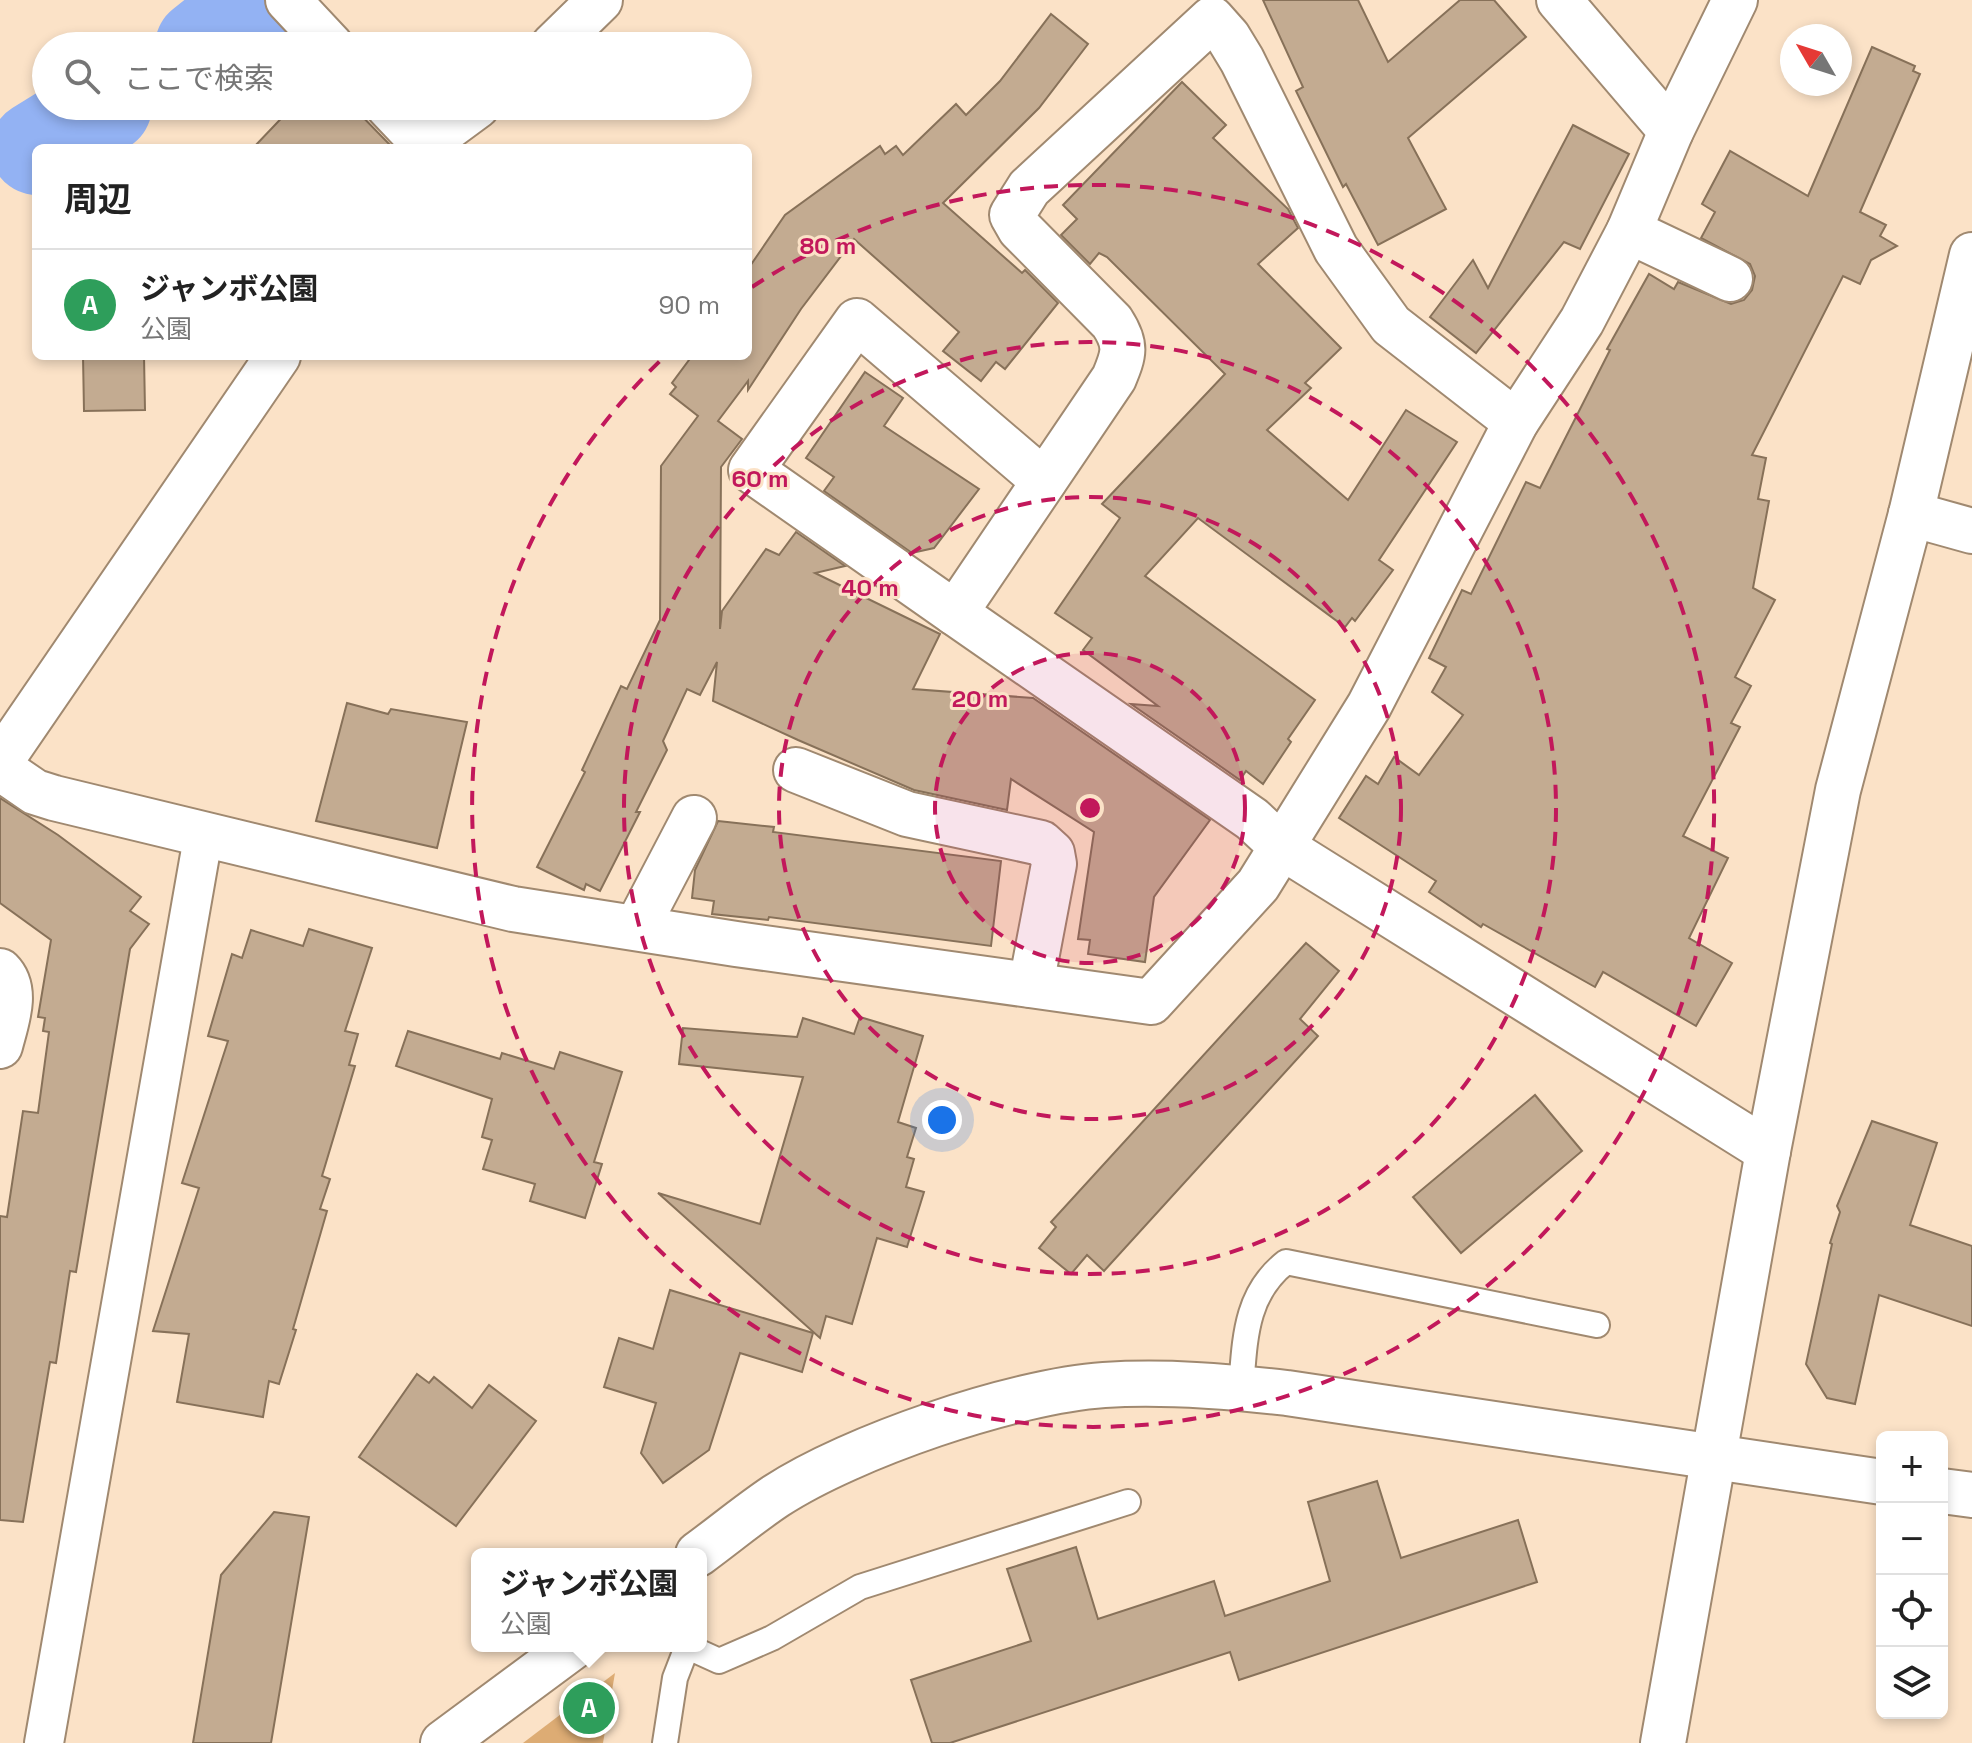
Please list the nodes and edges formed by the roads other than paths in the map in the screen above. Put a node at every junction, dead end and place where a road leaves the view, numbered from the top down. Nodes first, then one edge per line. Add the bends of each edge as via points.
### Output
1 (600, 0) edge
2 (1559, 0) edge
3 (1735, 0) edge
4 (290, 3) edge
5 (318, 32) edge
6 (567, 32) edge
7 (400, 120) edge
8 (457, 120) edge
9 (1671, 131) junction
10 (419, 144) edge
11 (424, 144) edge
12 (1629, 231) junction
13 (1972, 255) edge
14 (1730, 279) dead end
15 (275, 360) edge
16 (1516, 422) junction
17 (1044, 481) junction
18 (1911, 514) junction
19 (1972, 531) edge
20 (955, 613) junction
21 (0, 762) edge
22 (0, 768) edge
23 (796, 770) dead end
24 (694, 818) dead end
25 (204, 832) junction
26 (1282, 847) junction
27 (637, 927) junction
28 (0, 971) edge
29 (1031, 985) junction
30 (0, 1046) edge
31 (1768, 1151) junction
32 (1597, 1325) dead end
33 (1241, 1388) junction
34 (1713, 1458) junction
35 (1876, 1481) edge
36 (1948, 1492) edge
37 (1972, 1495) edge
38 (1128, 1502) dead end
39 (706, 1548) edge
40 (566, 1652) edge
41 (685, 1652) edge
42 (698, 1652) edge
43 (44, 1743) edge
44 (443, 1743) edge
45 (665, 1743) edge
46 (1663, 1743) edge

1 - 6 street
2 - 9 street
3 - 9 street
4 - 5 street
7 - 10 street
8 - 11 street
9 - 12 street
12 - 14 street
12 - 16 street via 1582,321
13 - 18 street
15 - 21 street
16 - 17 street via 1391,325 1336,249 1242,60 1212,19 1029,188 1012,215 1112,322 1125,352 1114,378
16 - 26 street via 1369,706
17 - 20 street
17 - 20 street via 857,321 751,470
18 - 19 street
18 - 31 street via 1838,790
20 - 26 street via 1252,819
22 - 25 street via 54,798
23 - 29 street via 907,814 1041,843 1052,853
24 - 27 street
25 - 27 street via 513,909
25 - 43 street
26 - 29 street via 1258,885 1151,1002
26 - 31 street
27 - 29 street
28 - 30 street via 8,979 10,1002
31 - 34 street
32 - 33 lane via 1286,1262 1259,1290 1250,1308
33 - 34 street
33 - 39 street via 1102,1385 976,1412 882,1443 779,1495
34 - 35 street
34 - 46 street
36 - 37 street
38 - 42 lane via 860,1587 772,1638 719,1661
40 - 44 street
41 - 45 lane via 675,1678

